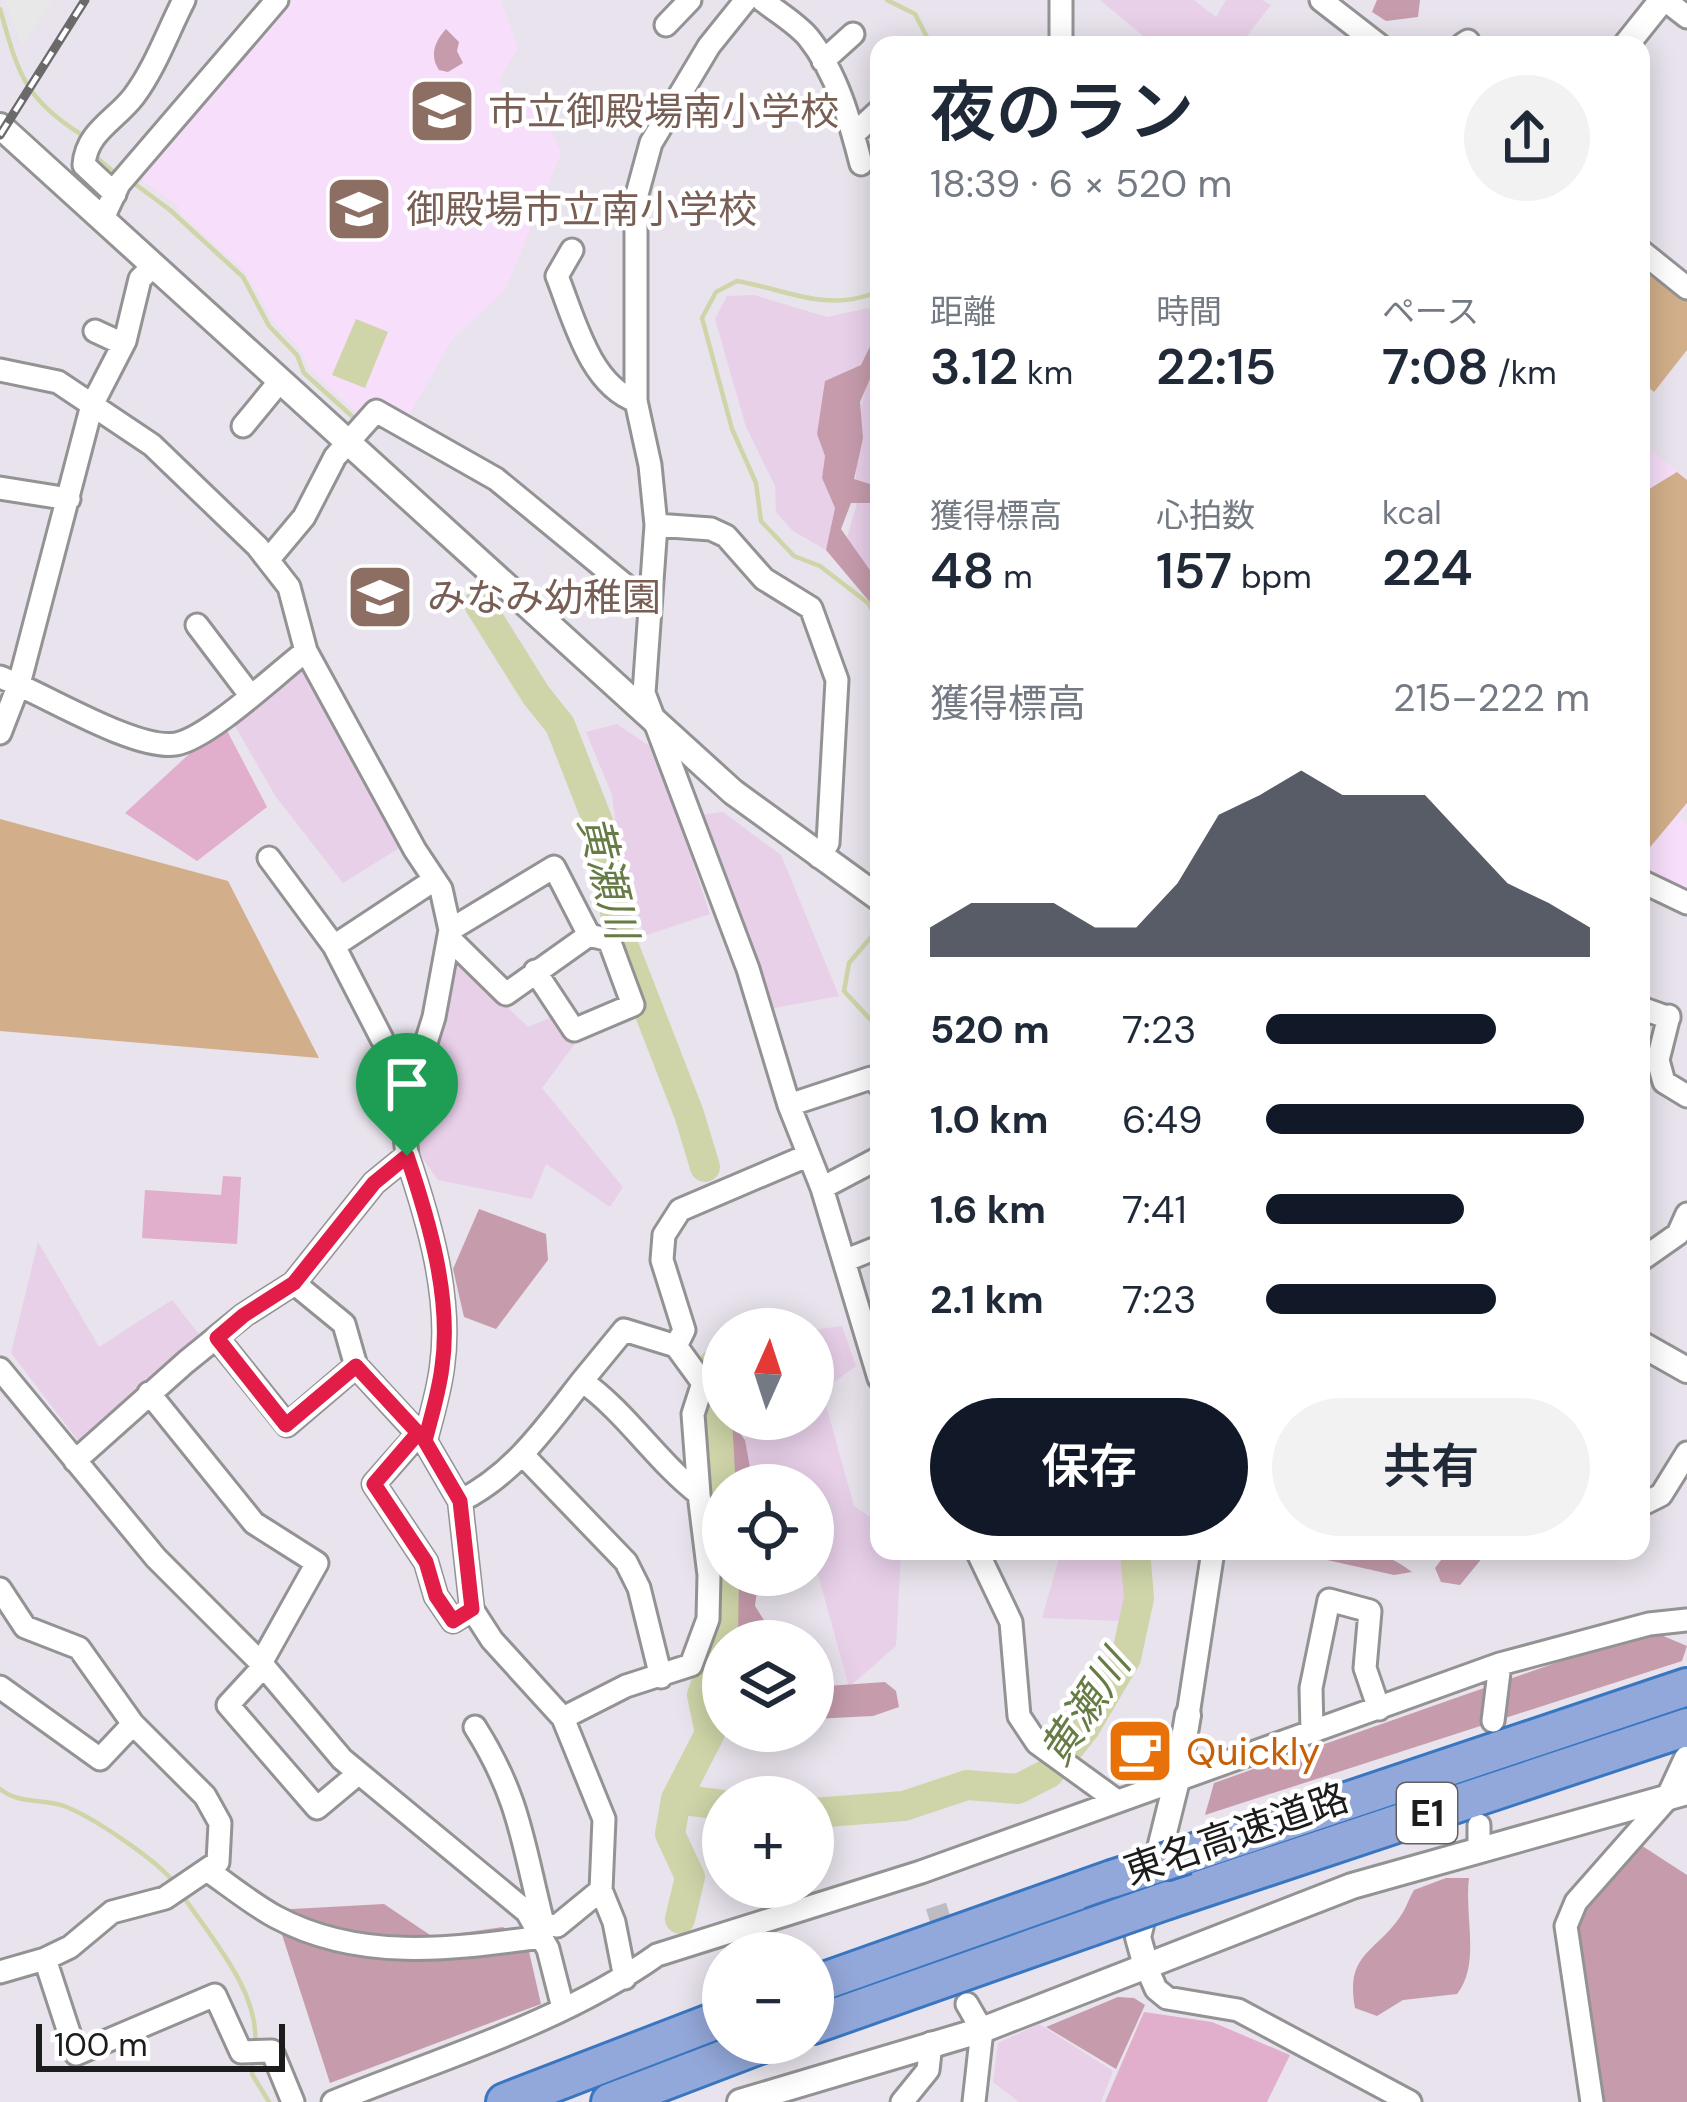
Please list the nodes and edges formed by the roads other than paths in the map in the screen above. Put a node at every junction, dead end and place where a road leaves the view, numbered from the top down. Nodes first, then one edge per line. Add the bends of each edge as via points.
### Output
1 (184, 0) edge
2 (277, 0) edge
3 (690, 0) edge
4 (762, 0) edge
5 (1061, 0) edge
6 (1322, 0) edge
7 (1663, 0) edge
8 (737, 3) edge
9 (1687, 17) edge
10 (666, 25) dead end
11 (853, 34) dead end
12 (1060, 36) edge
13 (1368, 36) edge
14 (1633, 36) edge
15 (823, 61) junction
16 (870, 119) edge
17 (0, 126) edge
18 (854, 134) junction
19 (861, 164) dead end
20 (122, 182) junction
21 (104, 218) junction
22 (572, 250) dead end
23 (1650, 258) edge
24 (154, 265) junction
25 (1687, 287) edge
26 (94, 331) dead end
27 (123, 344) junction
28 (0, 370) edge
29 (280, 381) junction
30 (636, 401) junction
31 (92, 405) junction
32 (243, 426) dead end
33 (347, 442) junction
34 (0, 488) edge
35 (69, 499) junction
36 (656, 525) junction
37 (268, 560) junction
38 (648, 604) junction
39 (197, 626) dead end
40 (306, 651) junction
41 (9, 680) edge
42 (250, 694) junction
43 (655, 723) junction
44 (0, 733) edge
45 (819, 857) junction
46 (269, 858) dead end
47 (434, 880) junction
48 (1650, 885) edge
49 (870, 892) edge
50 (1687, 903) edge
51 (451, 935) junction
52 (589, 935) junction
53 (334, 946) junction
54 (536, 971) junction
55 (1650, 1012) edge
56 (382, 1040) dead end
57 (870, 1079) edge
58 (1687, 1096) edge
59 (790, 1105) junction
60 (808, 1155) junction
61 (407, 1156) junction
62 (870, 1163) edge
63 (822, 1188) junction
64 (1687, 1214) edge
65 (870, 1251) edge
66 (1650, 1254) edge
67 (844, 1261) junction
68 (294, 1283) junction
69 (217, 1338) junction
70 (676, 1346) junction
71 (870, 1348) edge
72 (1650, 1349) edge
73 (356, 1366) junction
74 (0, 1369) edge
75 (1687, 1370) edge
76 (582, 1381) junction
77 (149, 1393) junction
78 (422, 1437) junction
79 (1687, 1453) edge
80 (523, 1455) junction
81 (75, 1461) junction
82 (699, 1494) junction
83 (1650, 1500) edge
84 (460, 1501) junction
85 (981, 1560) edge
86 (1213, 1560) edge
87 (0, 1588) edge
88 (472, 1609) junction
89 (1687, 1620) edge
90 (1501, 1664) junction
91 (262, 1665) junction
92 (662, 1676) junction
93 (1687, 1687) edge
94 (0, 1688) edge
95 (1379, 1709) junction
96 (1188, 1715) joint
97 (563, 1718) junction
98 (1493, 1721) dead end
99 (133, 1724) junction
100 (475, 1727) dead end
101 (1687, 1727) edge
102 (1312, 1731) junction
103 (1686, 1757) edge
104 (359, 1773) junction
105 (1178, 1780) junction
106 (1676, 1796) edge
107 (1117, 1801) junction
108 (207, 1870) junction
109 (601, 1890) junction
110 (542, 1937) junction
111 (45, 1959) junction
112 (1147, 1966) junction
113 (0, 1972) edge
114 (625, 1978) junction
115 (834, 1978) edge
116 (968, 2003) tunnel mouth
117 (563, 2008) junction
118 (834, 2018) edge
119 (702, 2026) edge
120 (982, 2030) junction
121 (931, 2044) junction
122 (710, 2064) edge
123 (292, 2102) edge
124 (333, 2102) edge
125 (505, 2102) edge
126 (610, 2102) edge
127 (740, 2102) edge
128 (902, 2102) edge
129 (974, 2102) edge
130 (1410, 2102) edge
131 (1592, 2102) edge

1 - 20 street via 134,96 85,154 84,165
2 - 20 street
3 - 10 street
4 - 15 street via 807,35
5 - 12 street
6 - 13 street
7 - 9 street
7 - 14 street
8 - 30 street via 643,165 636,198
11 - 15 street
15 - 18 street
16 - 18 street
17 - 21 street
18 - 19 street
20 - 21 street
21 - 24 street
22 - 30 street via 557,276 588,352 615,394
23 - 25 street
24 - 27 street via 140,279
24 - 29 street
26 - 27 street
27 - 31 street
28 - 31 street via 58,382
29 - 32 street
29 - 33 street
30 - 36 street
31 - 35 street
31 - 37 street via 152,445
33 - 37 street
33 - 38 street via 376,411 496,479
33 - 43 street
34 - 35 street
35 - 41 street
36 - 38 street
36 - 45 street via 726,536 764,579 811,608 837,680 828,843
37 - 40 street via 289,586
38 - 43 street via 644,693
39 - 42 street
40 - 42 street
40 - 47 street
41 - 42 street via 142,741 175,744
41 - 44 street
43 - 45 street
43 - 59 street
45 - 49 street
46 - 53 street
47 - 51 street
47 - 53 street
48 - 50 street
51 - 52 street via 554,866
51 - 54 street via 506,994
51 - 61 street via 403,1116
52 - 54 street
52 - 54 street via 609,940 633,1005 574,1030
53 - 56 street
55 - 58 street via 1669,1017 1658,1060 1664,1082
57 - 59 street
59 - 60 street
60 - 63 street
60 - 70 street via 680,1210 664,1235 662,1260 684,1330
61 - 68 street via 374,1183
61 - 78 street via 444,1315 442,1367
62 - 63 street
63 - 67 street
64 - 66 street via 1678,1234
65 - 67 street
67 - 71 street
68 - 69 street
68 - 73 street via 344,1324
69 - 73 street via 286,1425
69 - 77 street
70 - 76 street via 625,1330
70 - 82 street via 704,1383 693,1414
72 - 75 street
73 - 78 street
74 - 81 street
76 - 80 street
76 - 82 street
77 - 81 street
77 - 91 street via 254,1522 317,1563
78 - 84 street
78 - 88 street via 374,1484 426,1562 453,1621
79 - 83 street
80 - 84 street
80 - 92 street via 626,1562
81 - 91 street
82 - 92 street via 708,1619 691,1665
84 - 88 street
85 - 107 street via 1011,1622 1019,1716 1037,1743
86 - 96 street
87 - 99 street via 25,1627 79,1648
88 - 97 street
89 - 90 street
90 - 95 street
90 - 98 street
91 - 104 street
91 - 104 street via 228,1705 317,1808
92 - 97 street
93 - 115 highway, 東名高速道路 / E1, bridge
94 - 99 street via 100,1759
95 - 102 street
95 - 102 street via 1365,1668 1370,1611 1329,1600 1311,1688
96 - 105 street
97 - 109 street via 604,1819
99 - 108 street via 205,1796 220,1823 218,1862
100 - 109 street via 520,1817 543,1923 557,1926
101 - 118 highway, 東名高速道路 / E1, bridge
102 - 105 street
103 - 106 street
104 - 110 street via 527,1912
105 - 107 street
105 - 112 street via 1138,1937
106 - 112 street via 1479,1838
106 - 131 street via 1576,1902 1566,1926
107 - 114 street via 657,1955
108 - 110 street via 277,1918 345,1945 438,1951
108 - 111 street via 165,1898 112,1912
109 - 114 street
110 - 117 street
111 - 113 street
111 - 123 street via 76,2054 215,1995 241,2052 272,2051
112 - 120 street
112 - 130 street via 1167,1998 1238,2010
114 - 117 street
116 - 120 street
117 - 124 street
119 - 125 highway
120 - 121 street
120 - 129 street
121 - 127 street
121 - 128 street via 928,2070
122 - 126 highway

